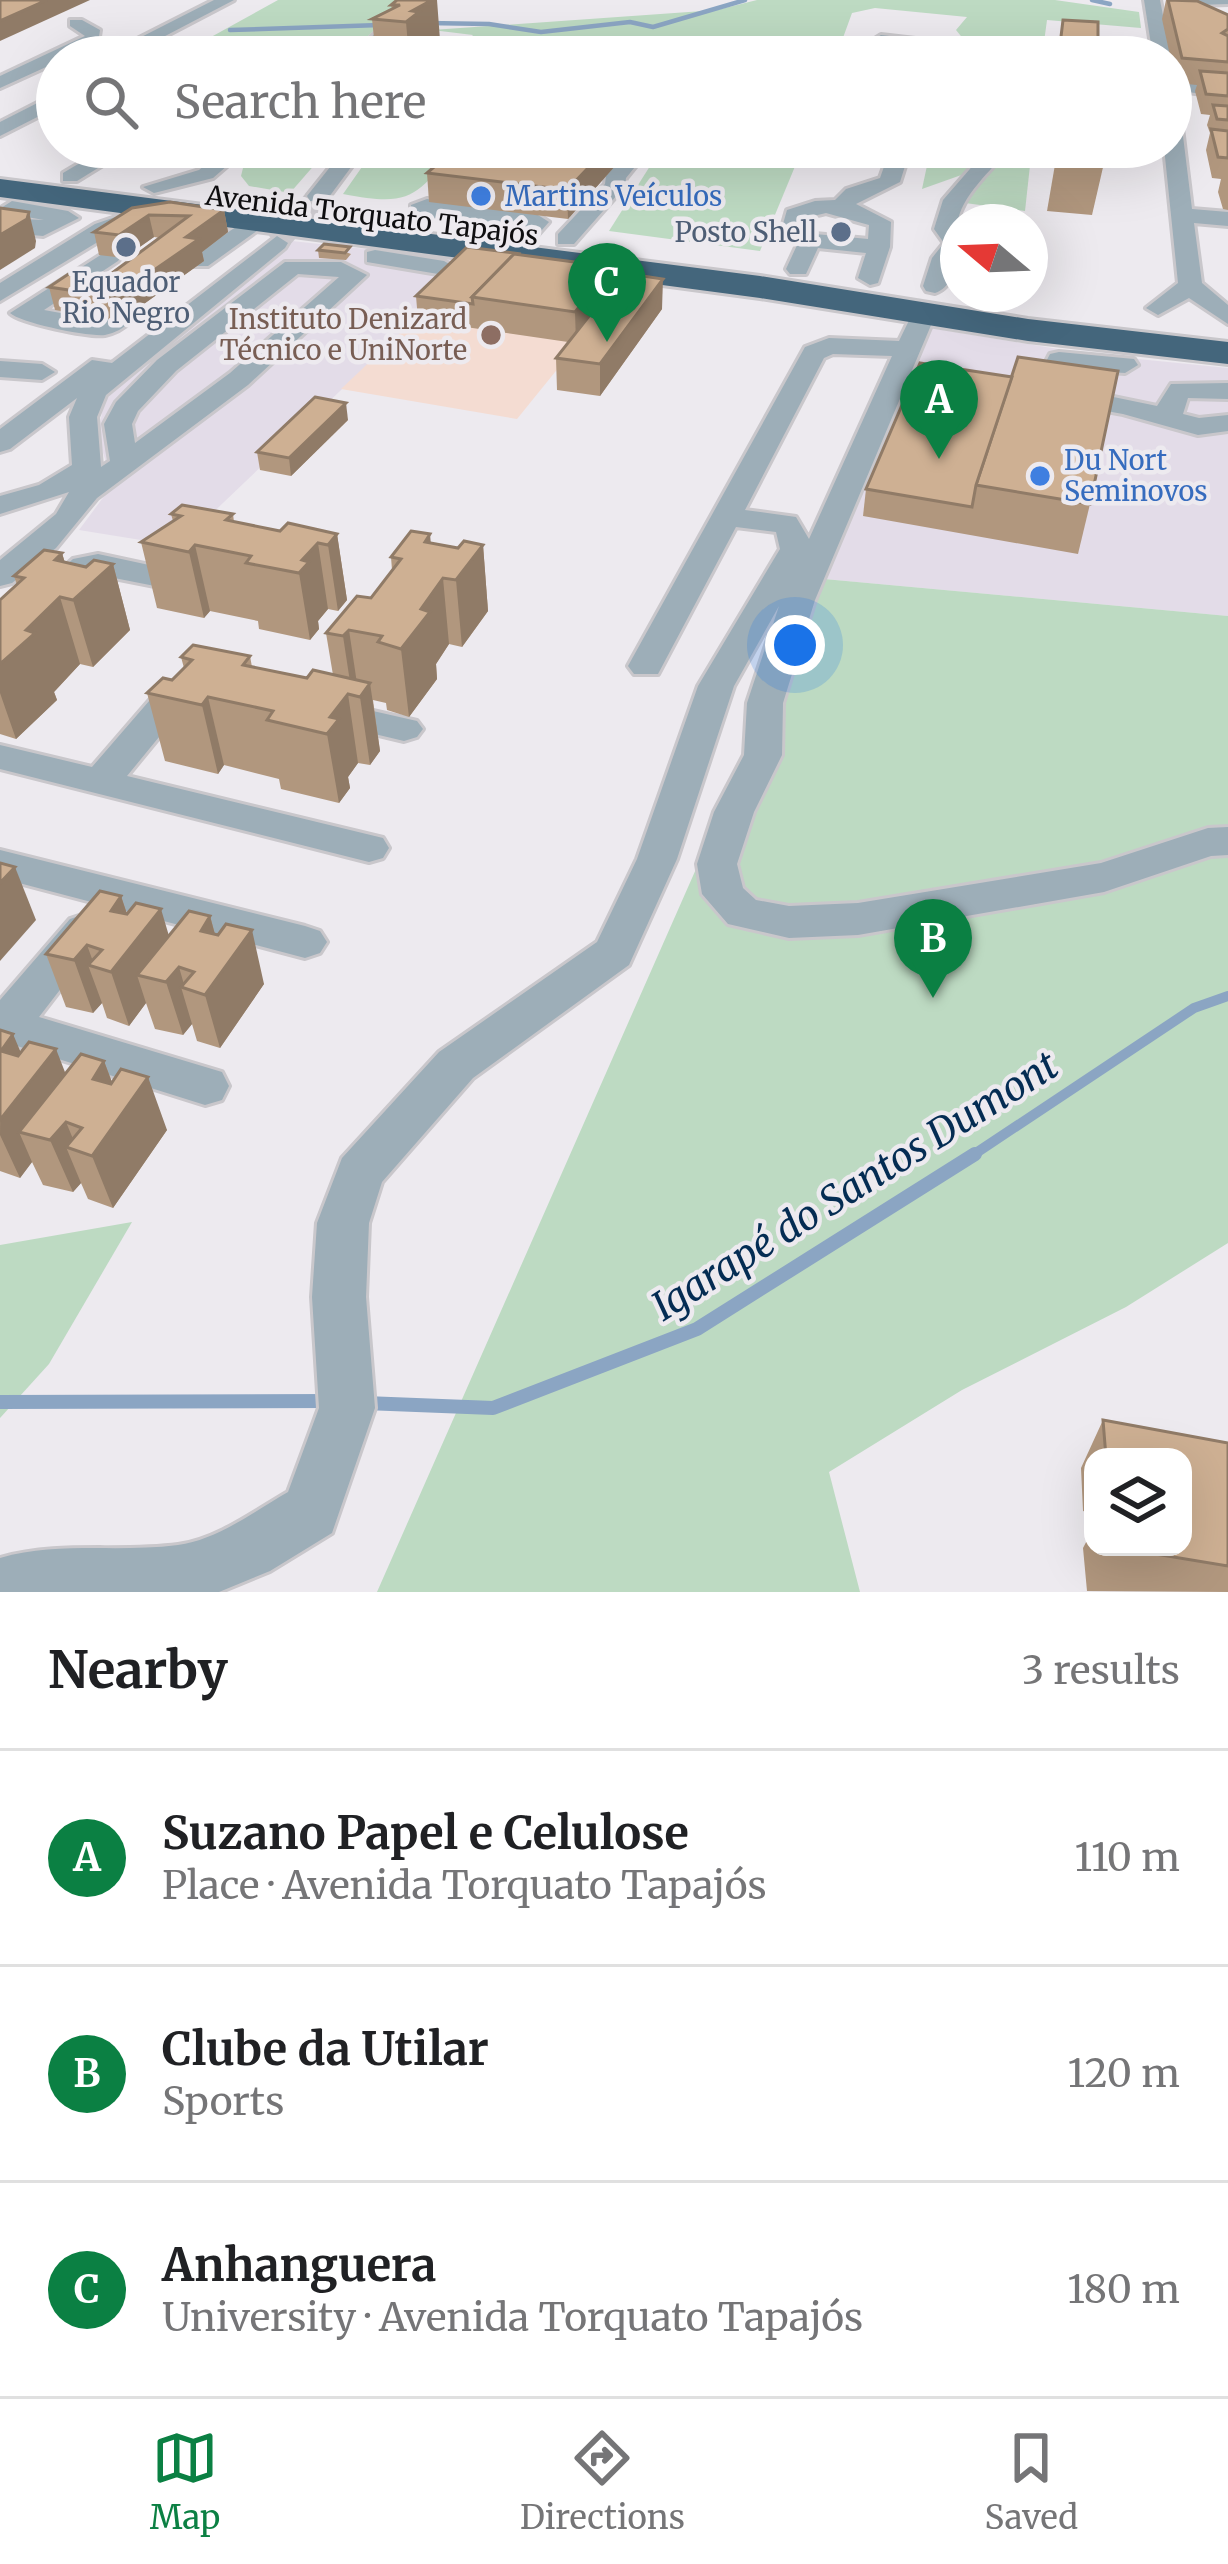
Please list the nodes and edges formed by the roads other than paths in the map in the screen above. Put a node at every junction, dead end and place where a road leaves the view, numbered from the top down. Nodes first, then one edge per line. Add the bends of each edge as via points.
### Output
1 (226, 0) edge
2 (420, 0) edge
3 (1152, 0) edge
4 (1197, 0) edge
5 (1223, 0) edge
6 (76, 23) dead end
7 (93, 36) edge
8 (153, 36) edge
9 (381, 36) edge
10 (1158, 36) edge
11 (36, 66) edge
12 (0, 83) edge
13 (1192, 88) edge
14 (1228, 91) edge
15 (36, 96) edge
16 (36, 110) edge
17 (0, 114) edge
18 (0, 130) edge
19 (82, 168) edge
20 (213, 168) edge
21 (231, 168) edge
22 (325, 168) edge
23 (335, 168) edge
24 (622, 168) edge
25 (901, 168) edge
26 (982, 168) edge
27 (1181, 168) edge
28 (0, 170) edge
29 (223, 189) dead end
30 (20, 201) edge
31 (953, 204) edge
32 (167, 208) junction
33 (852, 210) junction
34 (103, 215) junction
35 (1183, 215) junction
36 (1228, 219) edge
37 (264, 235) junction
38 (541, 236) junction
39 (804, 255) junction
40 (375, 257) junction
41 (55, 259) junction
42 (200, 261) edge
43 (875, 262) junction
44 (444, 268) edge
45 (940, 286) edge
46 (1190, 286) junction
47 (0, 294) edge
48 (940, 297) edge
49 (1048, 303) edge
50 (1158, 308) junction
51 (1048, 309) edge
52 (958, 312) edge
53 (1011, 312) edge
54 (1228, 318) edge
55 (118, 321) edge
56 (7, 323) edge
57 (147, 331) junction
58 (1228, 334) edge
59 (66, 341) junction
60 (908, 349) junction
61 (1124, 353) junction
62 (1228, 353) edge
63 (0, 369) edge
64 (41, 372) dead end
65 (85, 378) junction
66 (1228, 391) edge
67 (1127, 406) junction
68 (1168, 420) junction
69 (1228, 423) edge
70 (0, 443) edge
71 (125, 461) junction
72 (85, 481) junction
73 (0, 506) edge
74 (726, 517) junction
75 (11, 566) edge
76 (165, 578) edge
77 (0, 587) edge
78 (52, 597) junction
79 (0, 644) edge
80 (646, 666) dead end
81 (222, 688) edge
82 (317, 699) edge
83 (404, 729) dead end
84 (0, 757) edge
85 (101, 782) junction
86 (1228, 841) edge
87 (369, 848) dead end
88 (0, 864) edge
89 (116, 894) junction
90 (305, 942) dead end
91 (3, 1028) edge
92 (205, 1086) dead end
93 (0, 1589) edge

1 - 8 street
2 - 9 street
3 - 10 street
4 - 5 street
6 - 7 street
11 - 12 street
13 - 14 street
15 - 17 street
16 - 18 street
19 - 30 street
20 - 32 street
21 - 29 street
22 - 23 street via 308,195
24 - 38 street via 618,182
25 - 33 street via 898,186 863,196
26 - 31 street
27 - 35 street
28 - 30 highway, Avenida Torquato Tapajós
30 - 32 highway, Avenida Torquato Tapajós
30 - 34 highway, Avenida Torquato Tapajós
32 - 34 highway, Avenida Torquato Tapajós
32 - 37 highway, Avenida Torquato Tapajós
32 - 38 highway, Avenida Torquato Tapajós
33 - 39 street via 808,206 795,215 792,231
33 - 43 street via 880,222
34 - 41 street
35 - 36 street
35 - 46 street
37 - 40 highway, Avenida Torquato Tapajós
37 - 42 street
37 - 57 street
37 - 72 street via 95,390 80,431
38 - 39 highway, Avenida Torquato Tapajós
39 - 43 highway, Avenida Torquato Tapajós
40 - 44 street
40 - 48 highway, Avenida Torquato Tapajós
40 - 71 street via 238,379
40 - 71 street via 341,269 293,267 156,375 130,397 117,427
41 - 47 street
41 - 56 street via 103,261
43 - 45 highway, Avenida Torquato Tapajós
46 - 50 street
46 - 54 street
49 - 50 highway, Avenida Torquato Tapajós
50 - 54 highway, Avenida Torquato Tapajós
51 - 58 highway
52 - 60 street
53 - 61 highway, Avenida Torquato Tapajós
55 - 56 street via 102,328
56 - 59 street
57 - 59 street
57 - 65 street
59 - 65 street via 85,356
60 - 74 street via 829,346 814,353
60 - 86 street via 798,600 765,703 763,755 717,864 723,894 743,913 789,922 858,920 1104,877
61 - 62 highway, Avenida Torquato Tapajós
61 - 67 street
61 - 67 street via 1059,360 1048,382 1056,394
63 - 64 street
65 - 70 street
66 - 68 street via 1181,390
67 - 68 street
68 - 69 street
71 - 72 street
72 - 73 street
72 - 75 street via 68,517
73 - 75 street via 29,536
74 - 80 street
74 - 93 street via 785,524 796,549 716,686 657,860 614,953 457,1065 361,1173 343,1223 347,1408 311,1512 183,1576 43,1577
76 - 78 street via 84,566
77 - 78 street
78 - 79 street
81 - 85 street via 202,686 170,701
82 - 83 street
84 - 85 street
85 - 87 street
88 - 89 street
89 - 90 street
89 - 91 street
91 - 92 street

